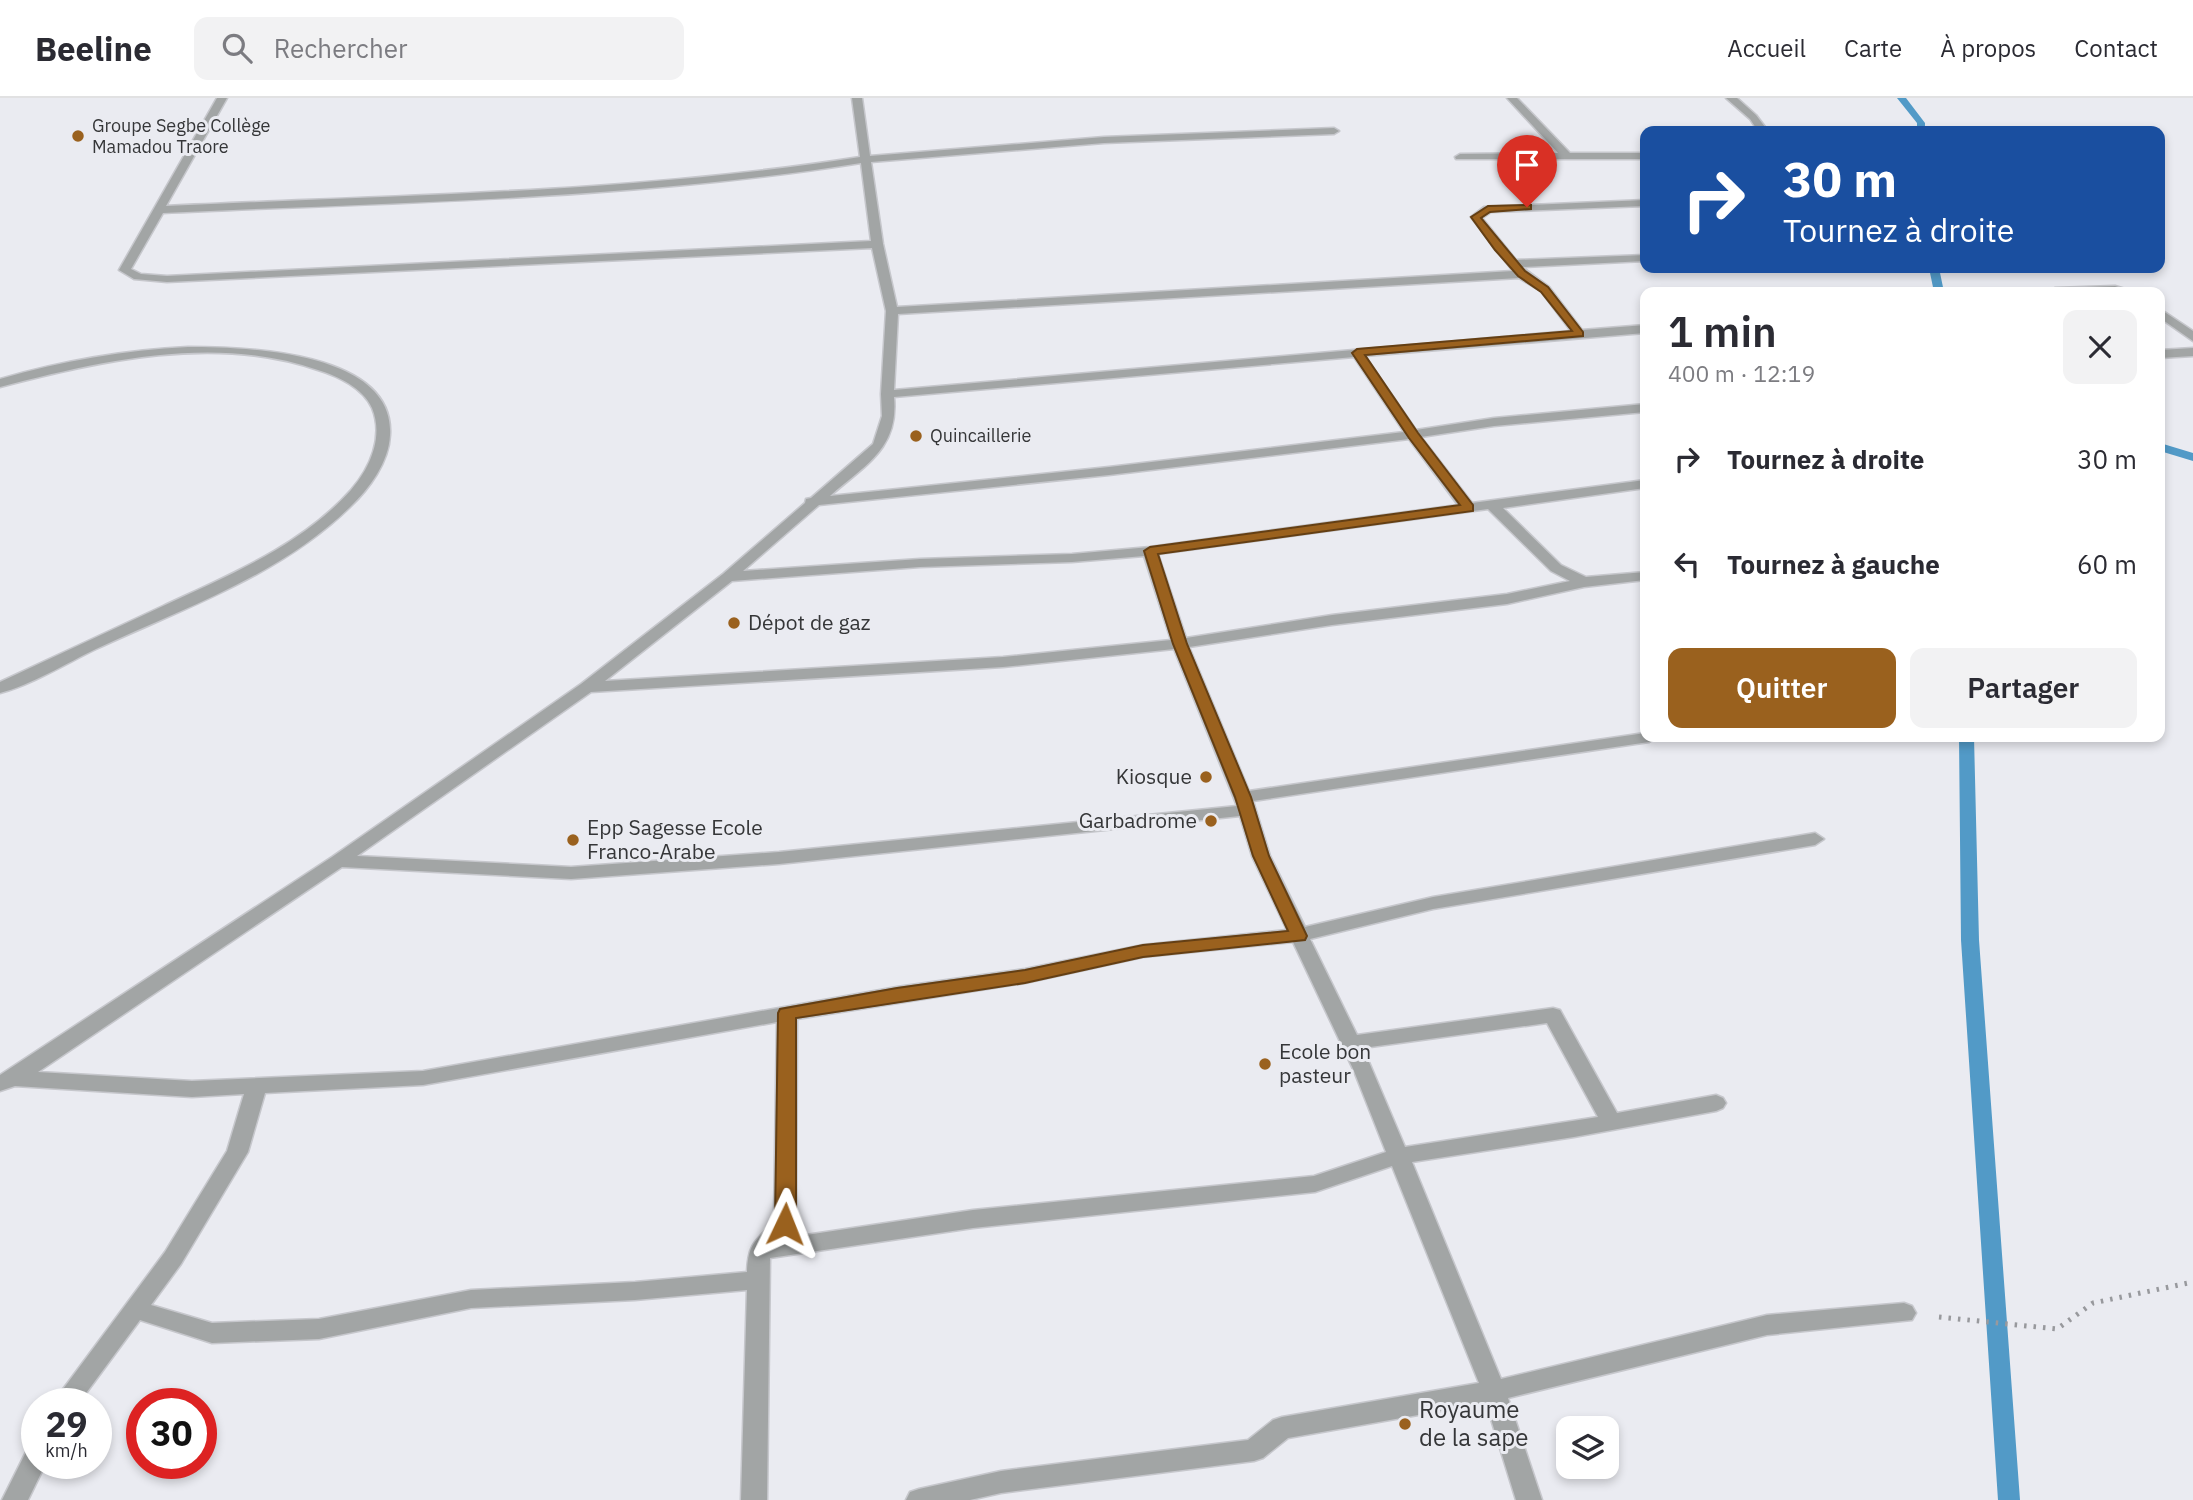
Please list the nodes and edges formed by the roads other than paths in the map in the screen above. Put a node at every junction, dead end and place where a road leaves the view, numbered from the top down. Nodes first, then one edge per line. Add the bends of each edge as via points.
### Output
1 (222, 98) edge
2 (857, 98) edge
3 (1511, 98) edge
4 (1731, 98) edge
5 (1759, 126) edge
6 (1334, 131) dead end
7 (1640, 156) edge
8 (1460, 157) dead end
9 (1569, 157) junction
10 (865, 159) junction
11 (1640, 202) edge
12 (157, 210) junction
13 (877, 244) junction
14 (1640, 258) edge
15 (1517, 269) junction
16 (892, 311) junction
17 (2165, 317) edge
18 (1640, 329) edge
19 (1580, 334) junction
20 (2193, 337) edge
21 (2193, 352) edge
22 (1357, 353) junction
23 (2165, 354) edge
24 (0, 383) edge
25 (887, 394) junction
26 (1640, 408) edge
27 (1413, 435) junction
28 (1640, 485) edge
29 (811, 502) junction
30 (1492, 505) junction
31 (1468, 508) junction
32 (1150, 551) junction
33 (1640, 576) edge
34 (728, 577) junction
35 (1584, 582) junction
36 (1180, 644) junction
37 (587, 687) junction
38 (0, 688) edge
39 (1640, 738) edge
40 (1245, 803) junction
41 (1815, 839) dead end
42 (338, 861) junction
43 (1299, 936) junction
44 (787, 1013) junction
45 (1350, 1043) junction
46 (7, 1081) edge
47 (256, 1088) junction
48 (1716, 1103) dead end
49 (1611, 1122) junction
50 (1398, 1156) junction
51 (759, 1251) junction
52 (760, 1280) junction
53 (134, 1309) junction
54 (1904, 1313) dead end
55 (76, 1388) edge
56 (1494, 1391) junction
57 (26, 1479) edge
58 (15, 1500) edge
59 (754, 1500) edge
60 (919, 1500) edge
61 (1529, 1500) edge

1 - 12 street
2 - 10 street
3 - 9 street
4 - 5 street
6 - 10 street via 1104,140
7 - 9 street
8 - 9 street
10 - 12 street via 631,187
10 - 13 street
11 - 15 street via 1488,209 1476,217
12 - 13 street via 125,270 138,277
13 - 16 street
14 - 15 street
15 - 16 street
15 - 19 street via 1545,289
16 - 25 street
17 - 20 street
18 - 19 street
19 - 22 street
21 - 23 street
22 - 25 street
22 - 27 street
24 - 38 street via 51,367 149,352 253,352 327,369 360,383 376,401 386,426 368,477 292,546 253,570
25 - 29 street via 889,416 879,446
26 - 27 street via 1494,422
27 - 29 street
27 - 31 street
28 - 30 street
29 - 34 street
30 - 31 street
30 - 35 street via 1556,568
31 - 32 street
32 - 34 street
32 - 36 street
33 - 35 street
34 - 37 street
35 - 36 street via 1507,599
36 - 37 street via 1003,662
36 - 40 street
37 - 42 street
39 - 40 street
40 - 42 street via 779,858 571,873
40 - 43 street via 1261,856
41 - 43 street via 1433,903
42 - 46 street
43 - 44 street via 1143,951 1025,976
43 - 45 street
44 - 47 street via 422,1078
44 - 51 street via 785,1224
45 - 49 street via 1553,1015
45 - 50 street
46 - 47 street
47 - 53 street via 237,1152 173,1258
48 - 49 street
49 - 50 street
50 - 51 street via 1315,1184 973,1219
50 - 56 street
51 - 52 street
52 - 53 street via 471,1299 319,1329 212,1333
52 - 59 street
53 - 55 street
54 - 56 street via 1767,1325
56 - 60 street via 1282,1428 1254,1450 1001,1482
56 - 61 street
57 - 58 street

